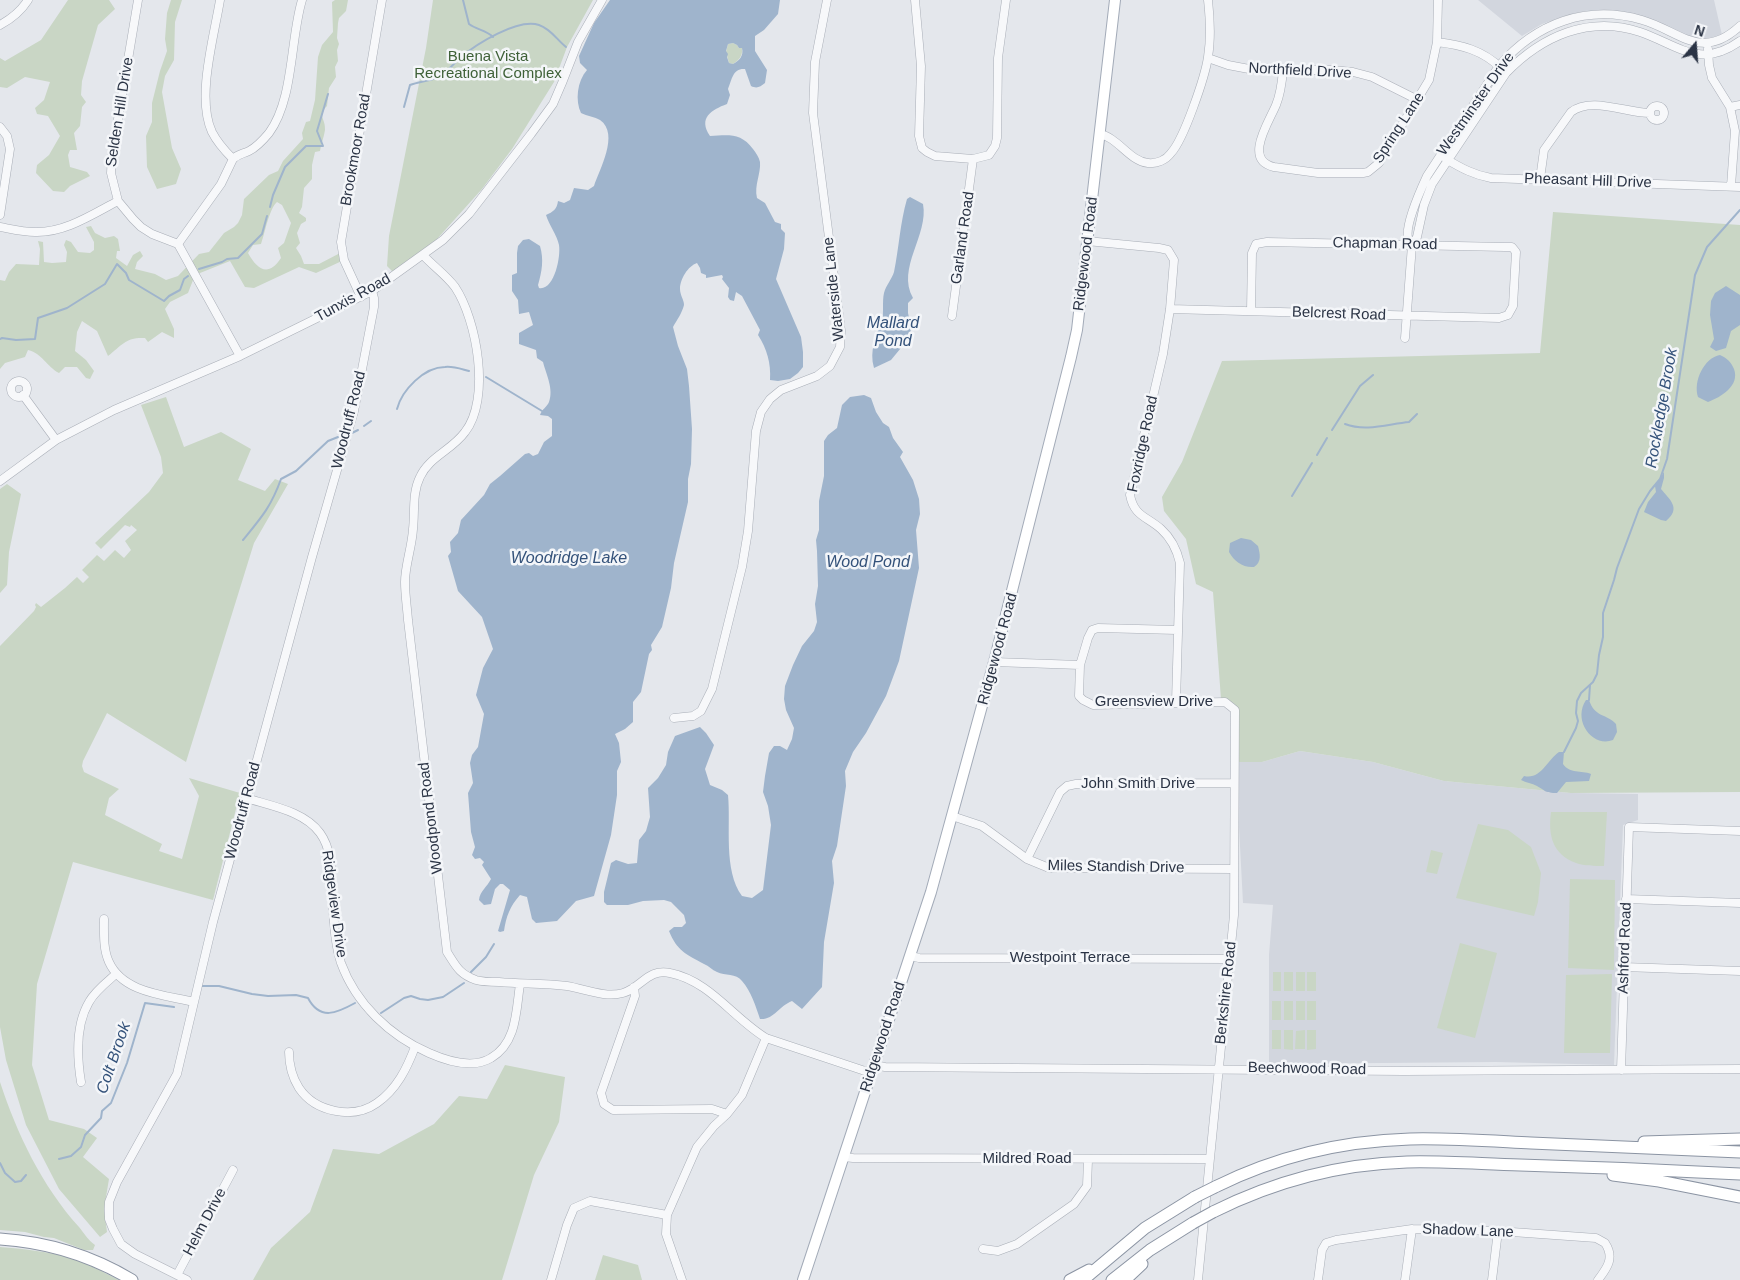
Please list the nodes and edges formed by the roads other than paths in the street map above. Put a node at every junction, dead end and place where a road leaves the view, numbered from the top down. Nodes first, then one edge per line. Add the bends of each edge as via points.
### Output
1 (28, 0) edge
2 (138, 0) edge
3 (220, 0) edge
4 (302, 0) edge
5 (382, 0) edge
6 (602, 0) edge
7 (827, 0) edge
8 (915, 0) edge
9 (1006, 0) edge
10 (1115, 0) edge
11 (1208, 0) edge
12 (1438, 0) edge
13 (0, 25) edge
14 (1740, 26) edge
15 (1740, 41) edge
16 (1437, 42) junction
17 (1708, 43) junction
18 (1708, 54) junction
19 (1208, 58) junction
20 (1499, 66) junction
21 (1284, 70) junction
22 (1506, 73) junction
23 (1418, 100) junction
24 (1740, 105) edge
25 (1730, 107) junction
26 (1650, 113) dead end
27 (0, 127) edge
28 (1099, 134) junction
29 (1441, 155) junction
30 (233, 159) junction
31 (973, 159) junction
32 (1449, 160) junction
33 (1540, 179) junction
34 (1736, 187) edge
35 (118, 201) junction
36 (0, 215) edge
37 (0, 227) edge
38 (1087, 241) junction
39 (178, 244) junction
40 (1412, 245) junction
41 (423, 255) junction
42 (372, 291) junction
43 (361, 297) junction
44 (1170, 309) junction
45 (1251, 311) junction
46 (1508, 315) joint
47 (952, 316) dead end
48 (1408, 316) junction
49 (1405, 338) dead end
50 (240, 356) junction
51 (23, 395) dead end
52 (56, 440) junction
53 (0, 481) edge
54 (1177, 630) junction
55 (994, 662) junction
56 (1080, 664) junction
57 (1176, 702) junction
58 (1231, 706) joint
59 (674, 718) dead end
60 (1234, 783) junction
61 (246, 798) junction
62 (952, 816) junction
63 (1740, 831) edge
64 (1027, 859) junction
65 (1234, 869) junction
66 (1626, 899) junction
67 (1740, 903) edge
68 (104, 919) dead end
69 (911, 956) junction
70 (1230, 959) junction
71 (1624, 967) junction
72 (1740, 972) edge
73 (116, 974) junction
74 (520, 984) junction
75 (634, 987) junction
76 (194, 1002) junction
77 (766, 1038) junction
78 (415, 1047) junction
79 (289, 1052) dead end
80 (1219, 1068) junction
81 (873, 1069) junction
82 (1740, 1069) edge
83 (1621, 1070) junction
84 (81, 1082) dead end
85 (727, 1114) junction
86 (1740, 1139) edge
87 (1618, 1147) junction
88 (1740, 1152) edge
89 (844, 1157) junction
90 (1210, 1159) junction
91 (1088, 1160) junction
92 (1499, 1164) junction
93 (233, 1170) dead end
94 (1740, 1174) edge
95 (1740, 1197) edge
96 (668, 1215) junction
97 (1188, 1226) junction
98 (1412, 1229) junction
99 (1498, 1231) junction
100 (0, 1239) edge
101 (983, 1249) dead end
102 (1098, 1267) junction
103 (177, 1275) junction
104 (132, 1280) edge
105 (187, 1280) edge
106 (552, 1280) edge
107 (682, 1280) edge
108 (803, 1280) edge
109 (1070, 1280) edge
110 (1083, 1280) edge
111 (1112, 1280) edge
112 (1125, 1280) edge
113 (1198, 1280) edge
114 (1318, 1280) edge
115 (1405, 1280) edge
116 (1492, 1280) edge
117 (1598, 1280) edge

1 - 13 street
2 - 35 street, Selden Hill Drive via 112,160 112,180
3 - 30 street via 206,79 205,104 212,132
4 - 30 street via 278,118 258,145
5 - 43 street, Brookmoor Road via 341,242 344,260
6 - 41 street, Tunxis Road via 578,42 557,95 533,133 451,234
7 - 59 street, Waterside Lane via 815,62 813,113 841,332 840,347 830,366 818,376 781,390 770,398 761,412 756,431 742,567 712,689 701,711 694,716
8 - 31 street via 921,66 919,136 922,148 935,156
9 - 31 street via 998,58 997,138 989,154
10 - 28 main road, Ridgewood Road
11 - 19 street
12 - 16 street, Spring Lane
14 - 17 street via 1725,37
15 - 18 street, Westminster Drive via 1720,52
16 - 20 street via 1470,48
16 - 23 street, Spring Lane via 1429,80
17 - 18 street
17 - 20 street, Westminster Drive via 1680,38 1638,19 1592,15 1567,20 1539,32 1513,49
18 - 22 street, Westminster Drive via 1685,52 1630,29 1588,28 1572,30 1542,43
18 - 25 street via 1712,78
19 - 21 street, Northfield Drive via 1249,69
19 - 28 street via 1188,120 1175,148 1164,160 1140,161
20 - 22 street
20 - 29 street, Westminster Drive
21 - 23 street, Northfield Drive via 1353,72 1372,77
21 - 23 street, Spring Lane via 1277,104 1259,144 1258,153 1268,166 1318,173 1368,172 1379,163
22 - 32 street, Westminster Drive
24 - 25 street
25 - 34 street via 1735,131
26 - 33 street via 1595,105 1575,109 1544,150
27 - 36 street via 10,149
28 - 38 main road, Ridgewood Road
29 - 32 street, Pheasant Hill Drive
29 - 40 street, Westminster Drive via 1427,176 1412,214 1408,237
30 - 39 street via 221,184
31 - 47 street, Garland Road
32 - 33 street, Pheasant Hill Drive via 1478,176
32 - 40 street, Westminster Drive via 1432,184
33 - 34 street, Pheasant Hill Drive
35 - 37 street via 77,222 52,230 36,232
35 - 39 street, Selden Hill Drive via 138,224 152,234
38 - 44 street, Foxridge Road via 1168,250 1174,260
38 - 55 main road, Ridgewood Road via 1074,344
39 - 50 street
40 - 45 street, Chapman Road via 1256,244 1252,253
40 - 46 street, Chapman Road via 1512,247 1516,258 1512,306
40 - 48 street, Westminster Drive
41 - 42 street, Tunxis Road
41 - 74 street, Woodpond Road via 448,279 461,299 473,334 479,372 476,408 467,431 427,465 419,478 405,581 447,952 459,971 477,980
42 - 43 street, Tunxis Road
42 - 61 street, Woodruff Road via 374,307 354,411
43 - 50 street, Tunxis Road
44 - 45 street, Belcrest Road
44 - 54 street, Foxridge Road via 1163,354 1130,494 1132,506 1161,529 1177,551 1180,563
45 - 48 street, Belcrest Road
46 - 48 street, Belcrest Road via 1499,318
48 - 49 street, Westminster Drive
50 - 52 street, Tunxis Road via 114,410
51 - 52 street
52 - 53 street, Tunxis Road
54 - 56 street via 1092,630
54 - 57 street, Foxridge Road
55 - 56 street
55 - 62 main road, Ridgewood Road
56 - 57 street, Greensview Drive via 1079,696 1093,705
57 - 58 street, Greensview Drive via 1225,702
58 - 60 street, Berkshire Road via 1235,710
60 - 64 street, John Smith Drive via 1071,784 1060,792
60 - 65 street, Berkshire Road
61 - 76 street, Woodruff Road
61 - 78 street, Ridgeview Drive via 298,815 312,823 320,834 330,859 334,933 342,964 366,1006 382,1024
62 - 64 street, Miles Standish Drive via 982,826
62 - 69 main road, Ridgewood Road
63 - 66 street, Ashford Road via 1629,828
64 - 65 street, Miles Standish Drive via 1058,869
65 - 70 street, Berkshire Road
66 - 67 street
66 - 71 street, Ashford Road
68 - 73 street via 104,944 108,961
69 - 70 street, Westpoint Terrace
69 - 81 main road, Ridgewood Road
70 - 80 street, Berkshire Road
71 - 72 street
71 - 83 street, Ashford Road
73 - 76 street via 142,990
73 - 84 street via 90,1000 84,1012 78,1063
74 - 75 street, Woodpond Road via 543,983 612,995
74 - 78 street, Ridgeview Drive via 508,1044 492,1058 461,1063
75 - 77 street, Woodpond Road via 650,974 668,972 697,983 750,1029
75 - 85 street via 635,996 601,1093 604,1104 613,1110 712,1109
76 - 103 street, Woodruff Road via 177,1074 116,1182 109,1202 109,1219 121,1244
77 - 81 street, Woodpond Road
77 - 85 street via 742,1095
78 - 79 street via 401,1078 390,1092 376,1104 348,1113 321,1106 299,1088 289,1063
80 - 81 street, Beechwood Road
80 - 83 street, Beechwood Road
80 - 90 street, Berkshire Road
81 - 89 main road, Ridgewood Road
82 - 83 street, Beechwood Road
85 - 96 street via 697,1147
86 - 87 highway via 1649,1141
87 - 88 highway
87 - 102 highway, bridge via 1429,1139 1382,1141 1301,1155 1259,1168 1195,1197 1145,1228
89 - 91 street, Mildred Road
89 - 108 main road, Ridgewood Road
90 - 91 street, Mildred Road
90 - 113 street, Berkshire Road
91 - 101 street via 1088,1186 1074,1204 1017,1244 998,1251
92 - 94 highway
92 - 95 highway via 1541,1171 1640,1178
92 - 97 highway, bridge via 1409,1162 1344,1168 1275,1186
93 - 103 street, Helm Drive
96 - 106 street via 590,1201 574,1208
96 - 107 street via 666,1234
97 - 111 highway via 1140,1257
97 - 112 highway
98 - 99 street, Shadow Lane
98 - 114 street, Shadow Lane via 1326,1243
98 - 115 street
99 - 116 street
99 - 117 street, Shadow Lane via 1600,1239 1608,1246 1610,1258
100 - 104 highway via 72,1252
102 - 109 highway
102 - 110 highway
103 - 105 street, Woodruff Road

